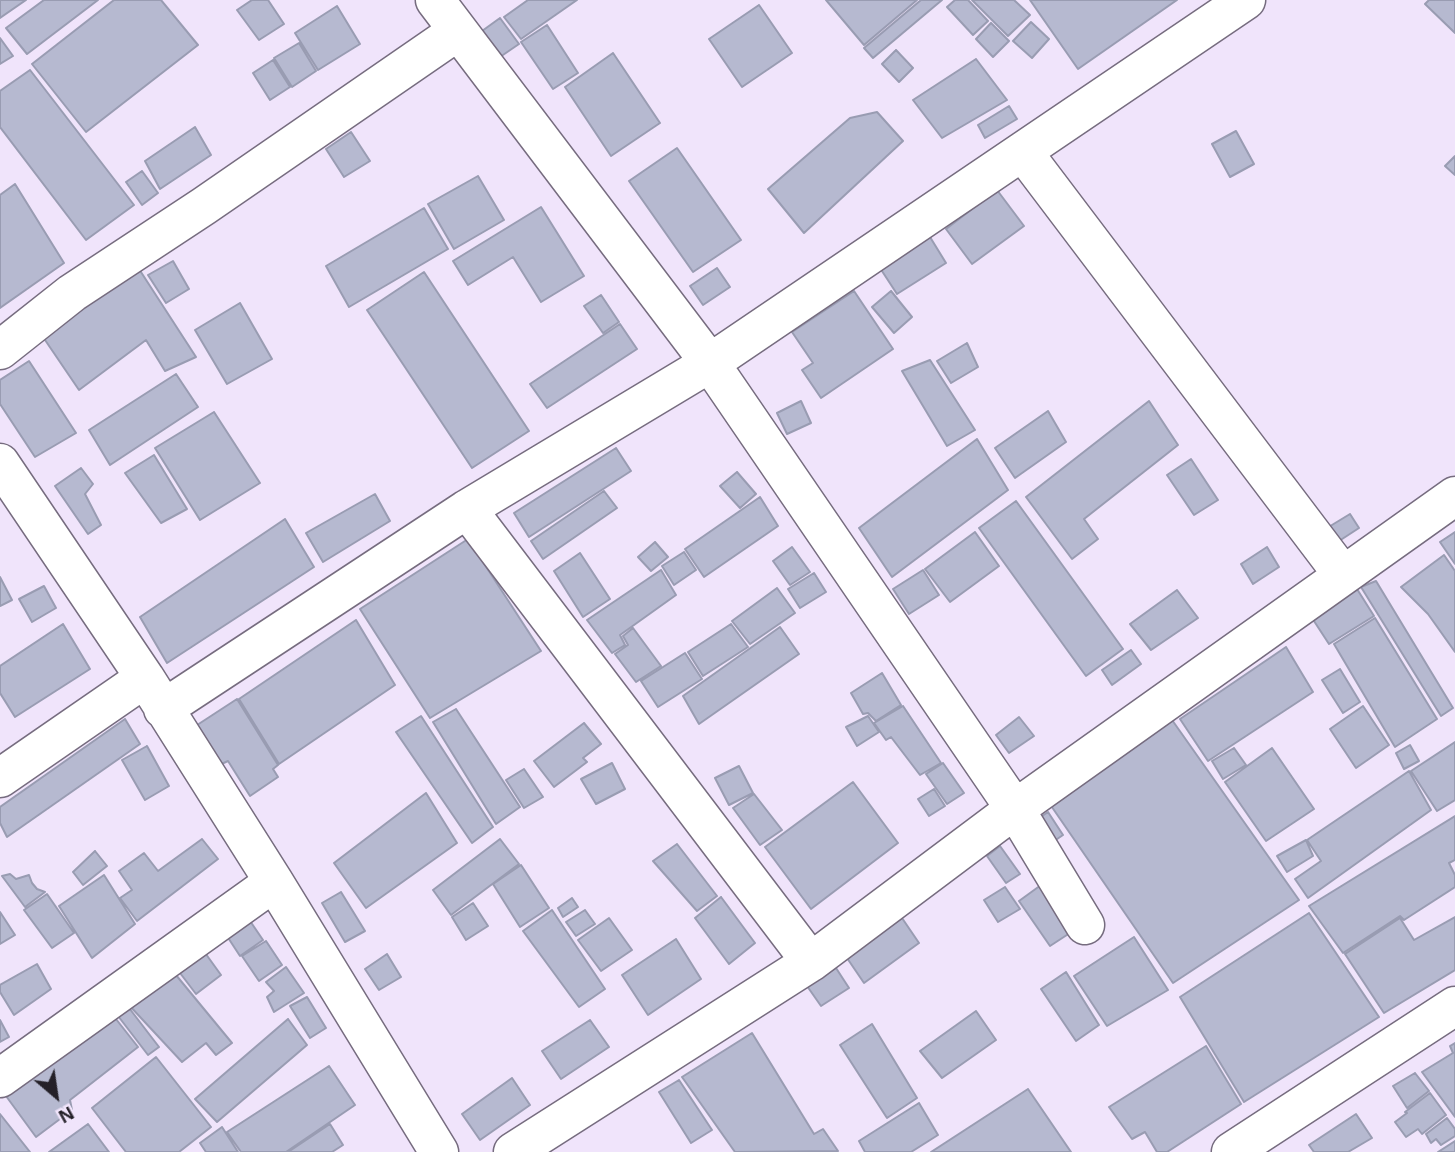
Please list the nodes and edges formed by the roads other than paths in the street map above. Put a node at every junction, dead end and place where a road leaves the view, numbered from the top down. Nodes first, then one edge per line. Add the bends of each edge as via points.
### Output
1 (435, 0) edge
2 (1246, 0) edge
3 (458, 32) junction
4 (1023, 152) junction
5 (0, 350) edge
6 (710, 363) junction
7 (0, 463) edge
8 (1455, 496) edge
9 (467, 509) junction
10 (1343, 575) junction
11 (154, 693) junction
12 (0, 778) edge
13 (1015, 809) junction
14 (274, 882) junction
15 (1085, 925) dead end
16 (811, 961) junction
17 (1455, 1006) edge
18 (0, 1078) edge
19 (439, 1152) edge
20 (513, 1152) edge
21 (1231, 1152) edge

1 - 3 street
2 - 4 street
3 - 5 street via 72,293
3 - 6 street
4 - 6 street
4 - 10 street
6 - 9 street
6 - 13 street
7 - 11 street
8 - 10 street
9 - 11 street
9 - 16 street
10 - 13 street
11 - 12 street
11 - 14 street
13 - 15 street
13 - 16 street
14 - 18 street
14 - 19 street
16 - 20 street
17 - 21 street

